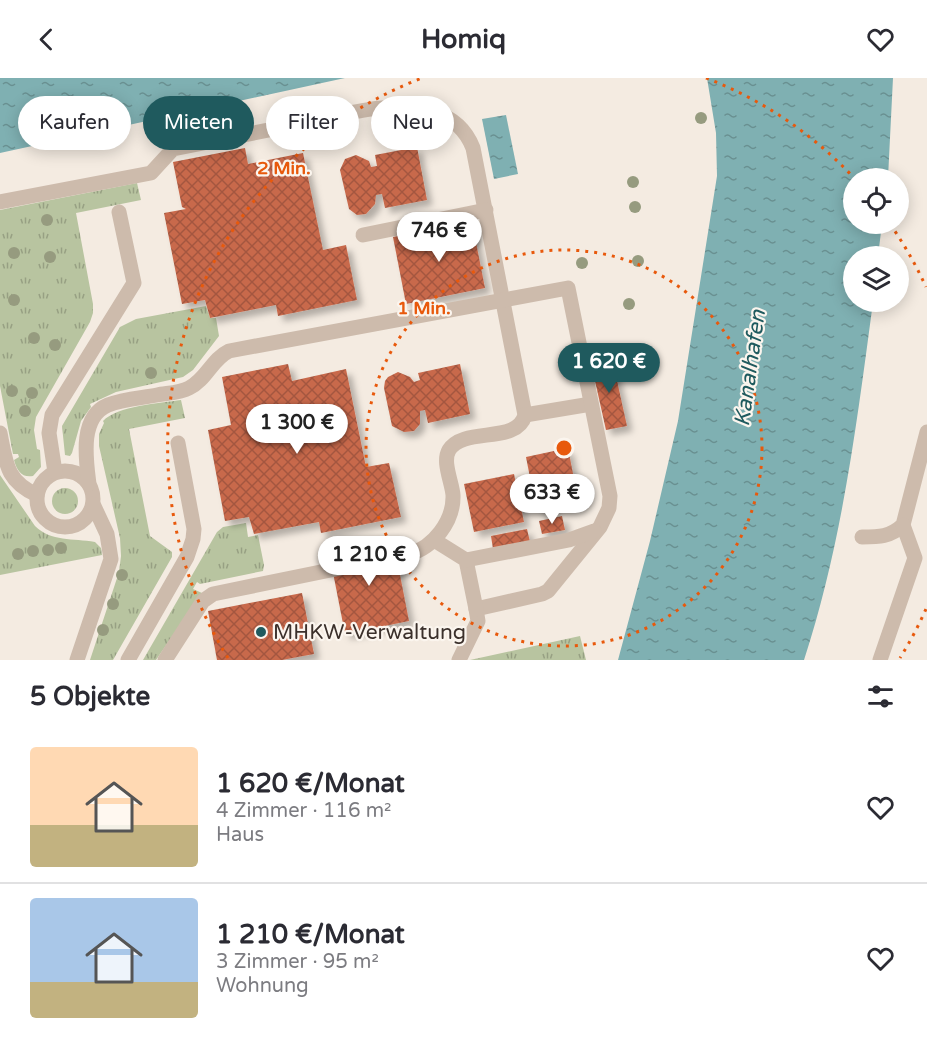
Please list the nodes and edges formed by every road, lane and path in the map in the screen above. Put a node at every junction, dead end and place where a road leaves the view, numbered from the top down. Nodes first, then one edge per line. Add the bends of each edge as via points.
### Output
1 (0, 202) edge
2 (486, 210) junction
3 (119, 212) dead end
4 (363, 235) dead end
5 (504, 300) junction
6 (591, 404) junction
7 (525, 415) junction
8 (927, 432) edge
9 (0, 433) edge
10 (178, 443) dead end
11 (55, 472) junction
12 (89, 484) junction
13 (37, 495) junction
14 (93, 504) junction
15 (903, 525) junction
16 (600, 527) junction
17 (862, 537) dead end
18 (434, 540) junction
19 (466, 560) junction
20 (476, 609) junction
21 (77, 660) edge
22 (128, 660) edge
23 (165, 660) edge
24 (459, 660) edge
25 (880, 660) edge

1 - 2 lane via 151,173 173,149 398,107 440,114 464,131 475,154
2 - 4 lane
2 - 5 lane
3 - 11 lane via 134,283 52,415 49,433
5 - 6 lane via 568,288
5 - 7 lane
5 - 12 lane via 229,351 189,388 99,410 87,441
6 - 7 lane
6 - 16 lane via 610,500
7 - 18 lane via 513,430 463,440 451,448 447,458 453,502
8 - 15 lane
9 - 13 lane via 9,472 18,484
10 - 22 lane via 193,539 187,557
11 - 12 lane via 74,472
11 - 13 lane via 44,479
12 - 14 lane
13 - 14 lane via 42,516 61,527 83,521
14 - 21 lane via 106,534 111,559
15 - 17 lane via 883,537
15 - 25 lane via 915,558
16 - 19 lane via 573,539
16 - 20 lane via 546,592
18 - 19 lane
18 - 23 lane via 409,554 213,594 203,602
19 - 20 lane
20 - 24 lane via 478,621

